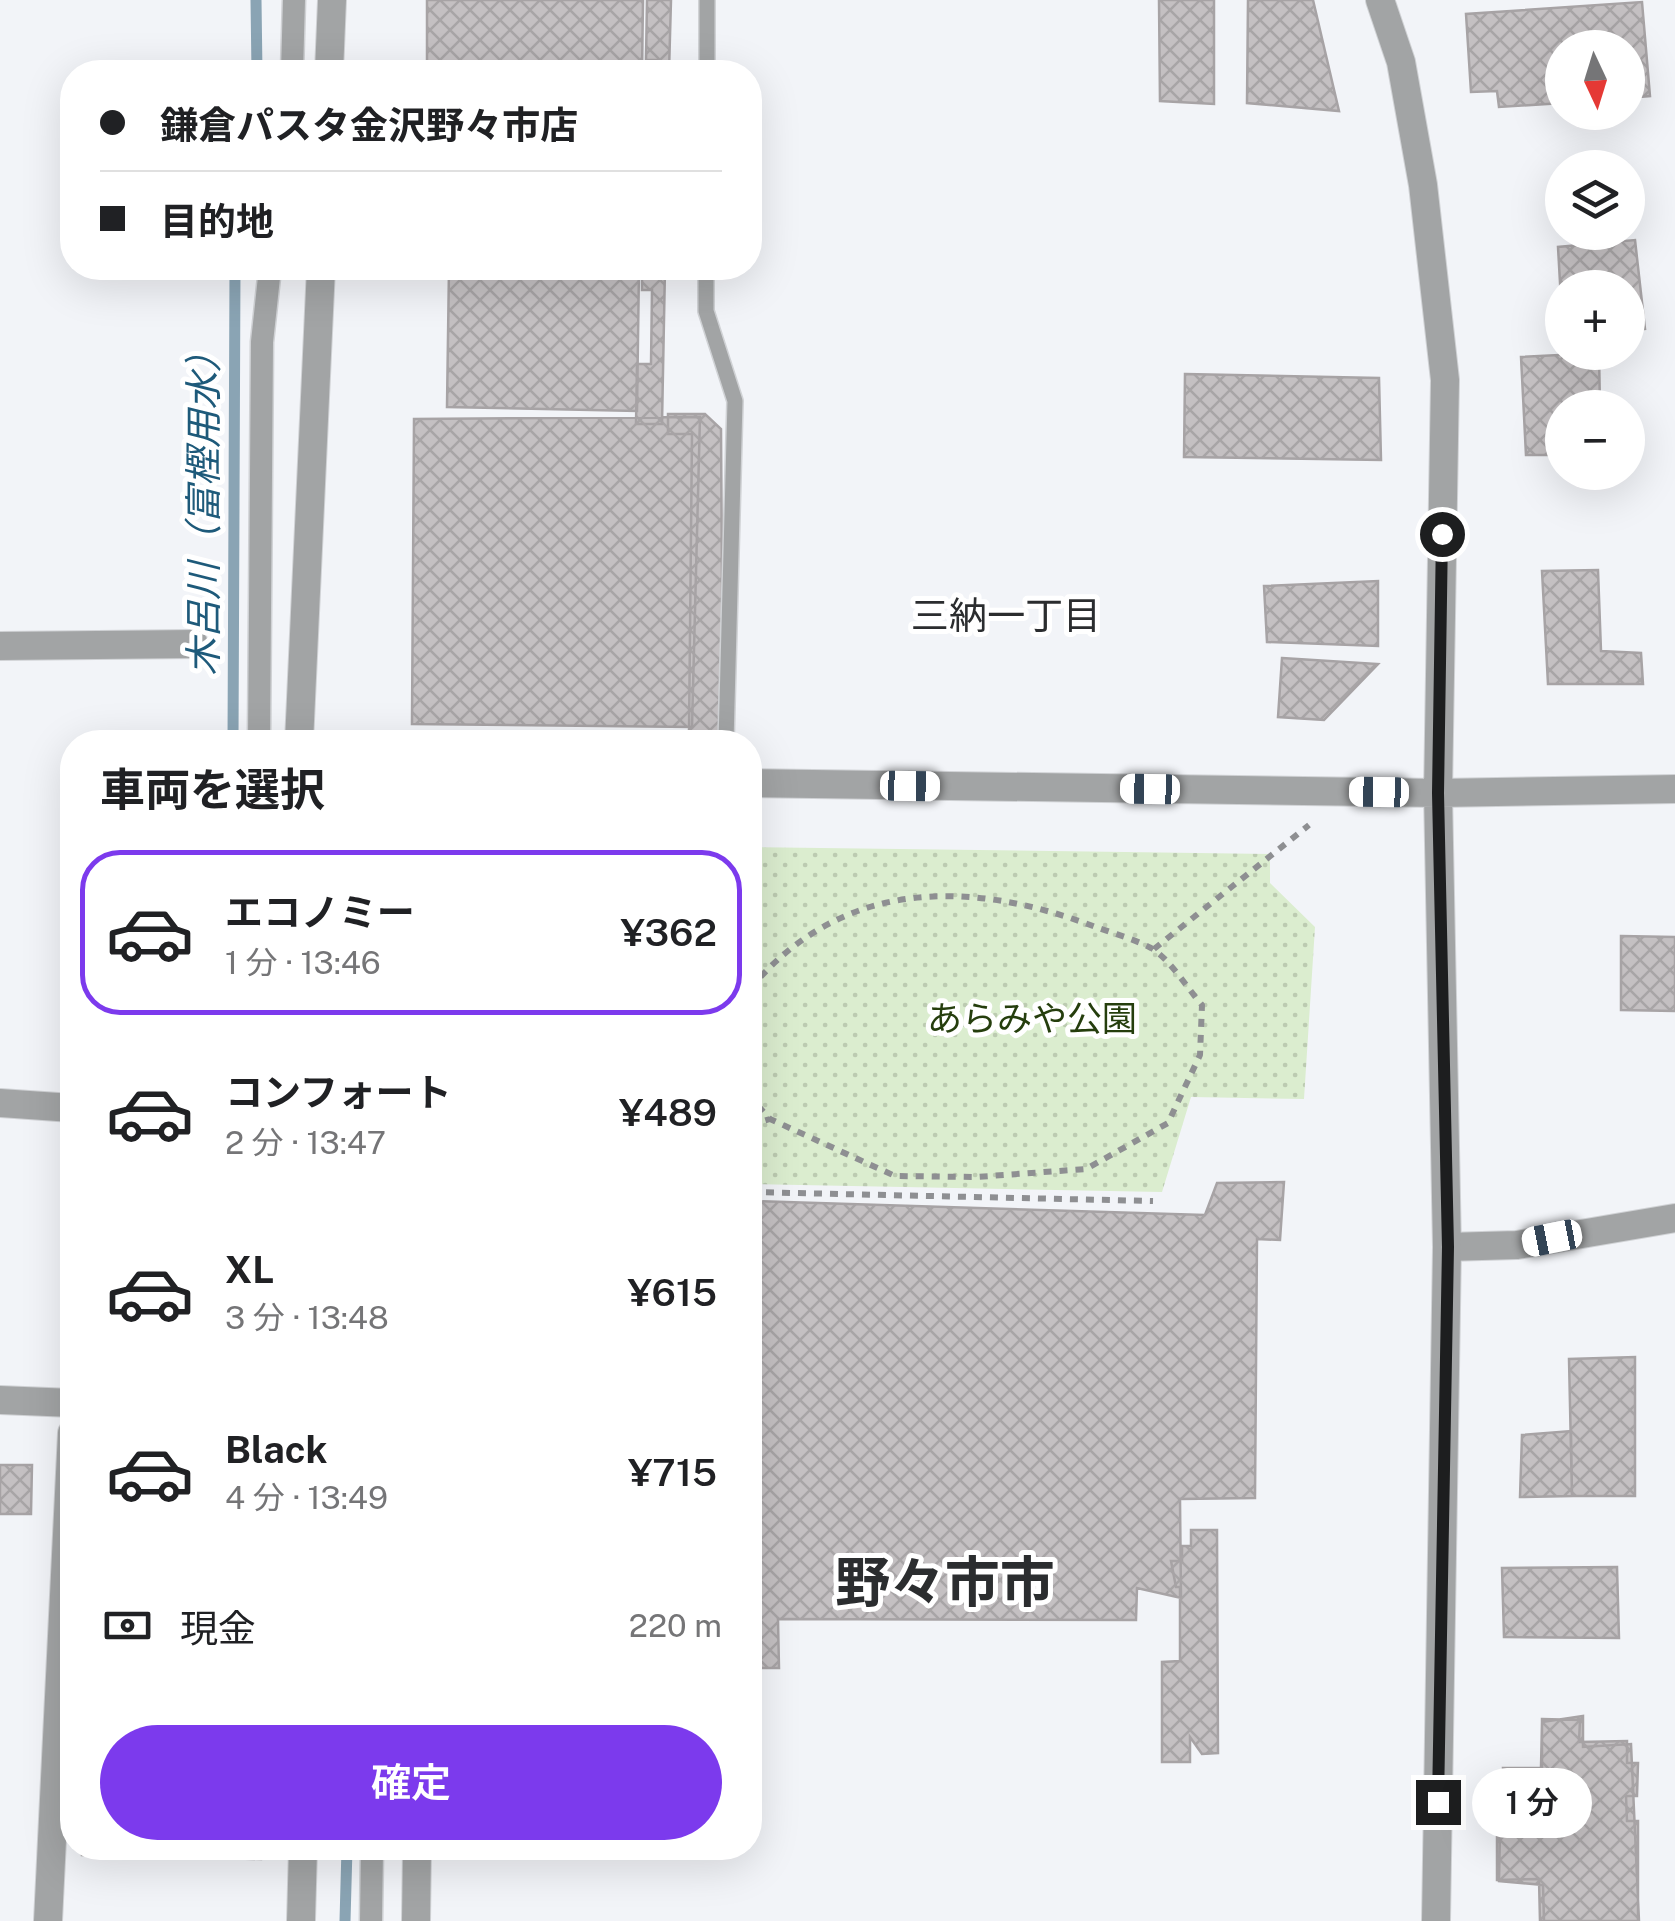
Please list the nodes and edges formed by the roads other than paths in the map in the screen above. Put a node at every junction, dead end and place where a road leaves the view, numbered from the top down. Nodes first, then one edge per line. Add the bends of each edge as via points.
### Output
1 (294, 0) edge
2 (332, 0) edge
3 (707, 0) edge
4 (1380, 0) edge
5 (292, 60) edge
6 (330, 60) edge
7 (707, 60) edge
8 (269, 280) edge
9 (319, 280) edge
10 (706, 280) edge
11 (194, 644) dead end
12 (0, 646) edge
13 (259, 730) edge
14 (301, 730) edge
15 (726, 730) edge
16 (762, 784) edge
17 (1675, 788) edge
18 (1438, 793) junction
19 (0, 1103) edge
20 (60, 1107) edge
21 (1675, 1218) edge
22 (1448, 1247) junction
23 (0, 1400) edge
24 (60, 1402) edge
25 (60, 1677) edge
26 (303, 1860) edge
27 (372, 1860) edge
28 (417, 1860) edge
29 (48, 1921) edge
30 (301, 1921) edge
31 (370, 1921) edge
32 (416, 1921) edge
33 (1436, 1921) edge

1 - 5 street
2 - 6 street
3 - 7 lane
4 - 18 street via 1401,62 1422,184 1445,380
8 - 13 street via 262,342
9 - 14 street
10 - 15 lane via 706,311 734,401
11 - 12 street
16 - 18 street
17 - 18 street
18 - 22 street
19 - 20 street
21 - 22 street via 1518,1245
22 - 33 street
23 - 24 street
25 - 29 street
26 - 30 street
27 - 31 street
28 - 32 street

